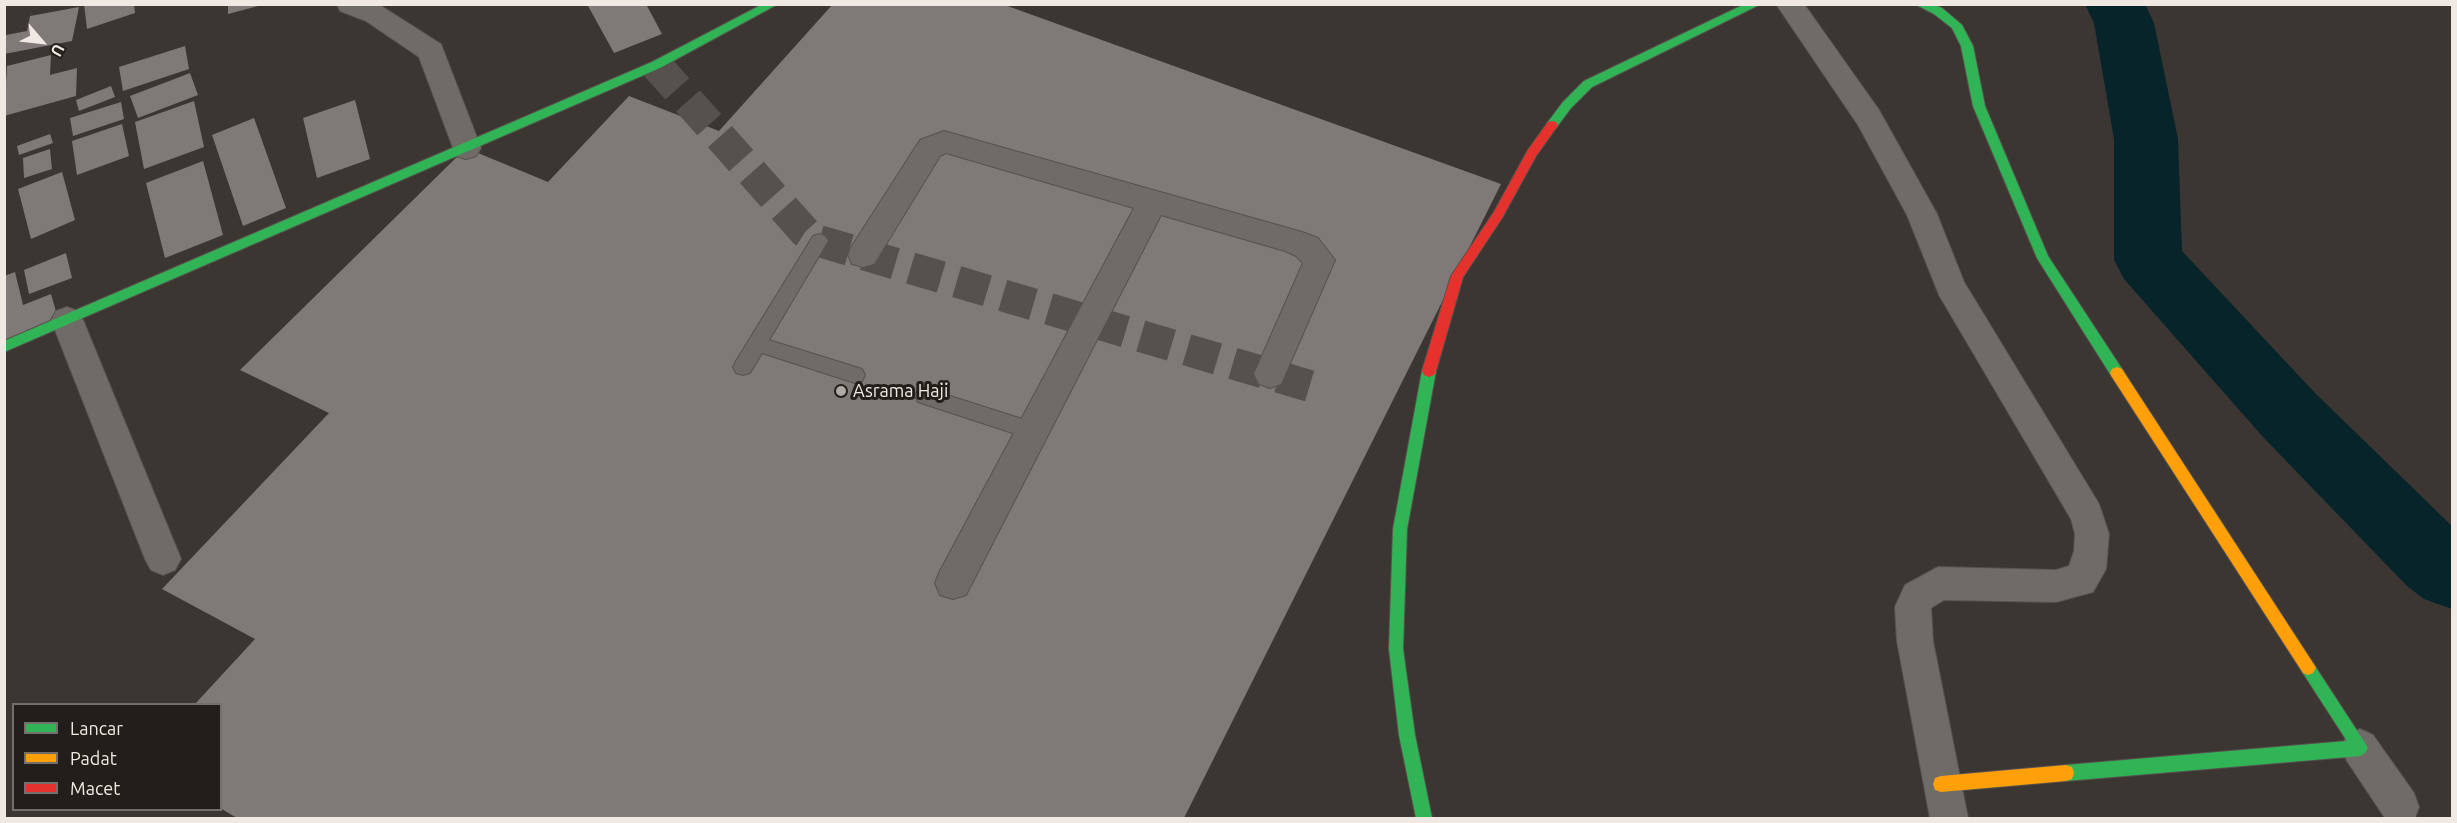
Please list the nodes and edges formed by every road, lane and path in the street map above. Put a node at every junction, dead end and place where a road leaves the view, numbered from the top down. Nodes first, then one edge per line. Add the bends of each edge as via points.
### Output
1 (350, 4) edge
2 (773, 4) edge
3 (1756, 4) edge
4 (1789, 4) edge
5 (1920, 4) edge
6 (466, 148) junction
7 (1153, 201) junction
8 (819, 242) dead end
9 (863, 255) dead end
10 (67, 320) junction
11 (758, 344) junction
12 (4, 347) edge
13 (743, 367) dead end
14 (1269, 374) dead end
15 (855, 375) dead end
16 (925, 396) dead end
17 (1034, 431) junction
18 (163, 559) dead end
19 (953, 583) dead end
20 (2360, 748) junction
21 (1941, 784) junction
22 (2400, 807) dead end
23 (1424, 819) edge
24 (1949, 819) edge

1 - 6 street via 385,19 431,51
2 - 6 street via 656,65
3 - 23 street via 1588,84 1567,105 1532,153 1457,276 1424,388 1400,529 1396,649 1407,735
4 - 21 street via 1869,118 1922,214 1950,286 2087,515 2092,534 2088,569 2079,580 2056,586 1938,583 1918,597 1913,608 1915,641
5 - 20 street via 1938,11 1956,25 1967,46 1979,106 2043,258
6 - 10 street
7 - 9 street via 944,142 926,153
7 - 14 street via 1291,241 1320,260
7 - 17 street
8 - 11 lane
10 - 12 street
10 - 18 street
11 - 13 lane
11 - 15 lane
16 - 17 lane
17 - 19 street
20 - 21 street
20 - 22 street
21 - 24 street

